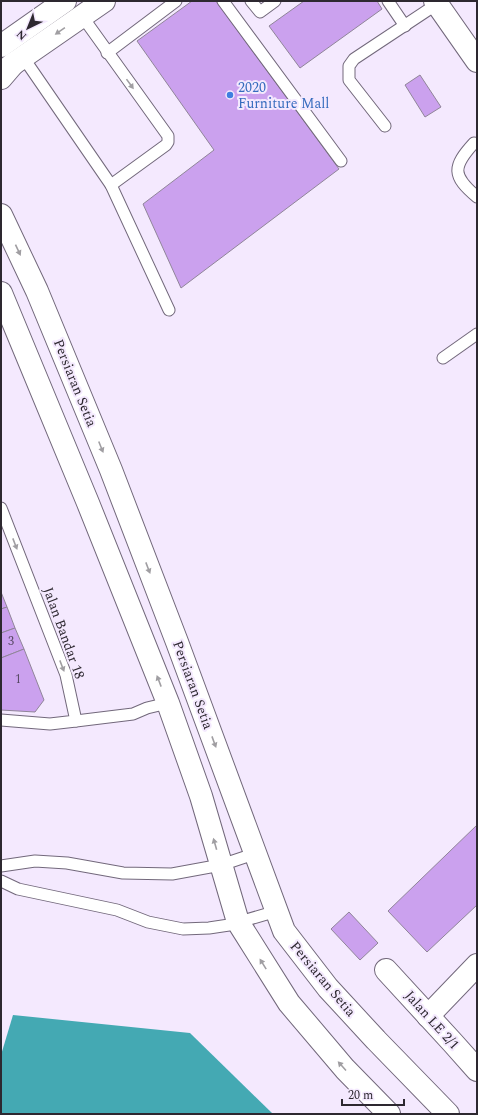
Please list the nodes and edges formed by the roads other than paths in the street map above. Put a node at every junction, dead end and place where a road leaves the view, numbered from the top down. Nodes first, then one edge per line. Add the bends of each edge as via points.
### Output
1 (65, 1) edge
2 (104, 1) edge
3 (176, 1) edge
4 (223, 1) edge
5 (251, 1) edge
6 (275, 1) edge
7 (388, 1) edge
8 (436, 3) edge
9 (82, 16) junction
10 (405, 26) junction
11 (107, 52) junction
12 (477, 61) edge
13 (8, 64) edge
14 (385, 126) dead end
15 (474, 143) dead end
16 (341, 161) dead end
17 (111, 185) junction
18 (477, 198) edge
19 (1, 215) edge
20 (1, 293) edge
21 (169, 310) dead end
22 (477, 334) edge
23 (443, 358) dead end
24 (1, 508) edge
25 (168, 703) junction
26 (1, 720) edge
27 (76, 721) junction
28 (254, 854) junction
29 (221, 865) junction
30 (1, 866) edge
31 (1, 881) edge
32 (277, 911) junction
33 (238, 922) junction
34 (477, 965) edge
35 (386, 970) dead end
36 (428, 1016) junction
37 (477, 1070) edge
38 (390, 1114) edge
39 (448, 1114) edge

1 - 13 street
2 - 9 street
3 - 11 lane
4 - 16 lane
5 - 6 lane via 260,12
7 - 10 lane
8 - 10 lane
8 - 12 street
9 - 11 lane
9 -> 13 street
10 - 14 lane via 349,66 349,80
11 -> 17 lane via 168,136 166,145
13 - 17 lane
15 - 18 lane via 461,160 458,170 460,181
17 - 21 lane
19 -> 28 street, Persiaran Setia via 37,291 111,470
25 -> 20 street
22 - 23 lane
24 -> 27 lane, Jalan Bandar 18 via 66,675
25 - 27 lane via 133,714
29 -> 25 street via 201,796
26 - 27 lane via 50,724
28 - 29 lane
28 - 32 street, Persiaran Setia
29 - 30 lane via 172,874 123,873 68,863 35,861
29 - 33 street
31 - 33 lane via 18,888 117,910 148,922 183,929 208,928
32 - 33 lane
32 - 39 street, Persiaran Setia via 284,931 328,988
38 -> 33 street via 344,1069 289,1004
34 - 36 street
35 - 36 street, Jalan LE 2/1
36 - 37 street, Jalan LE 2/1

